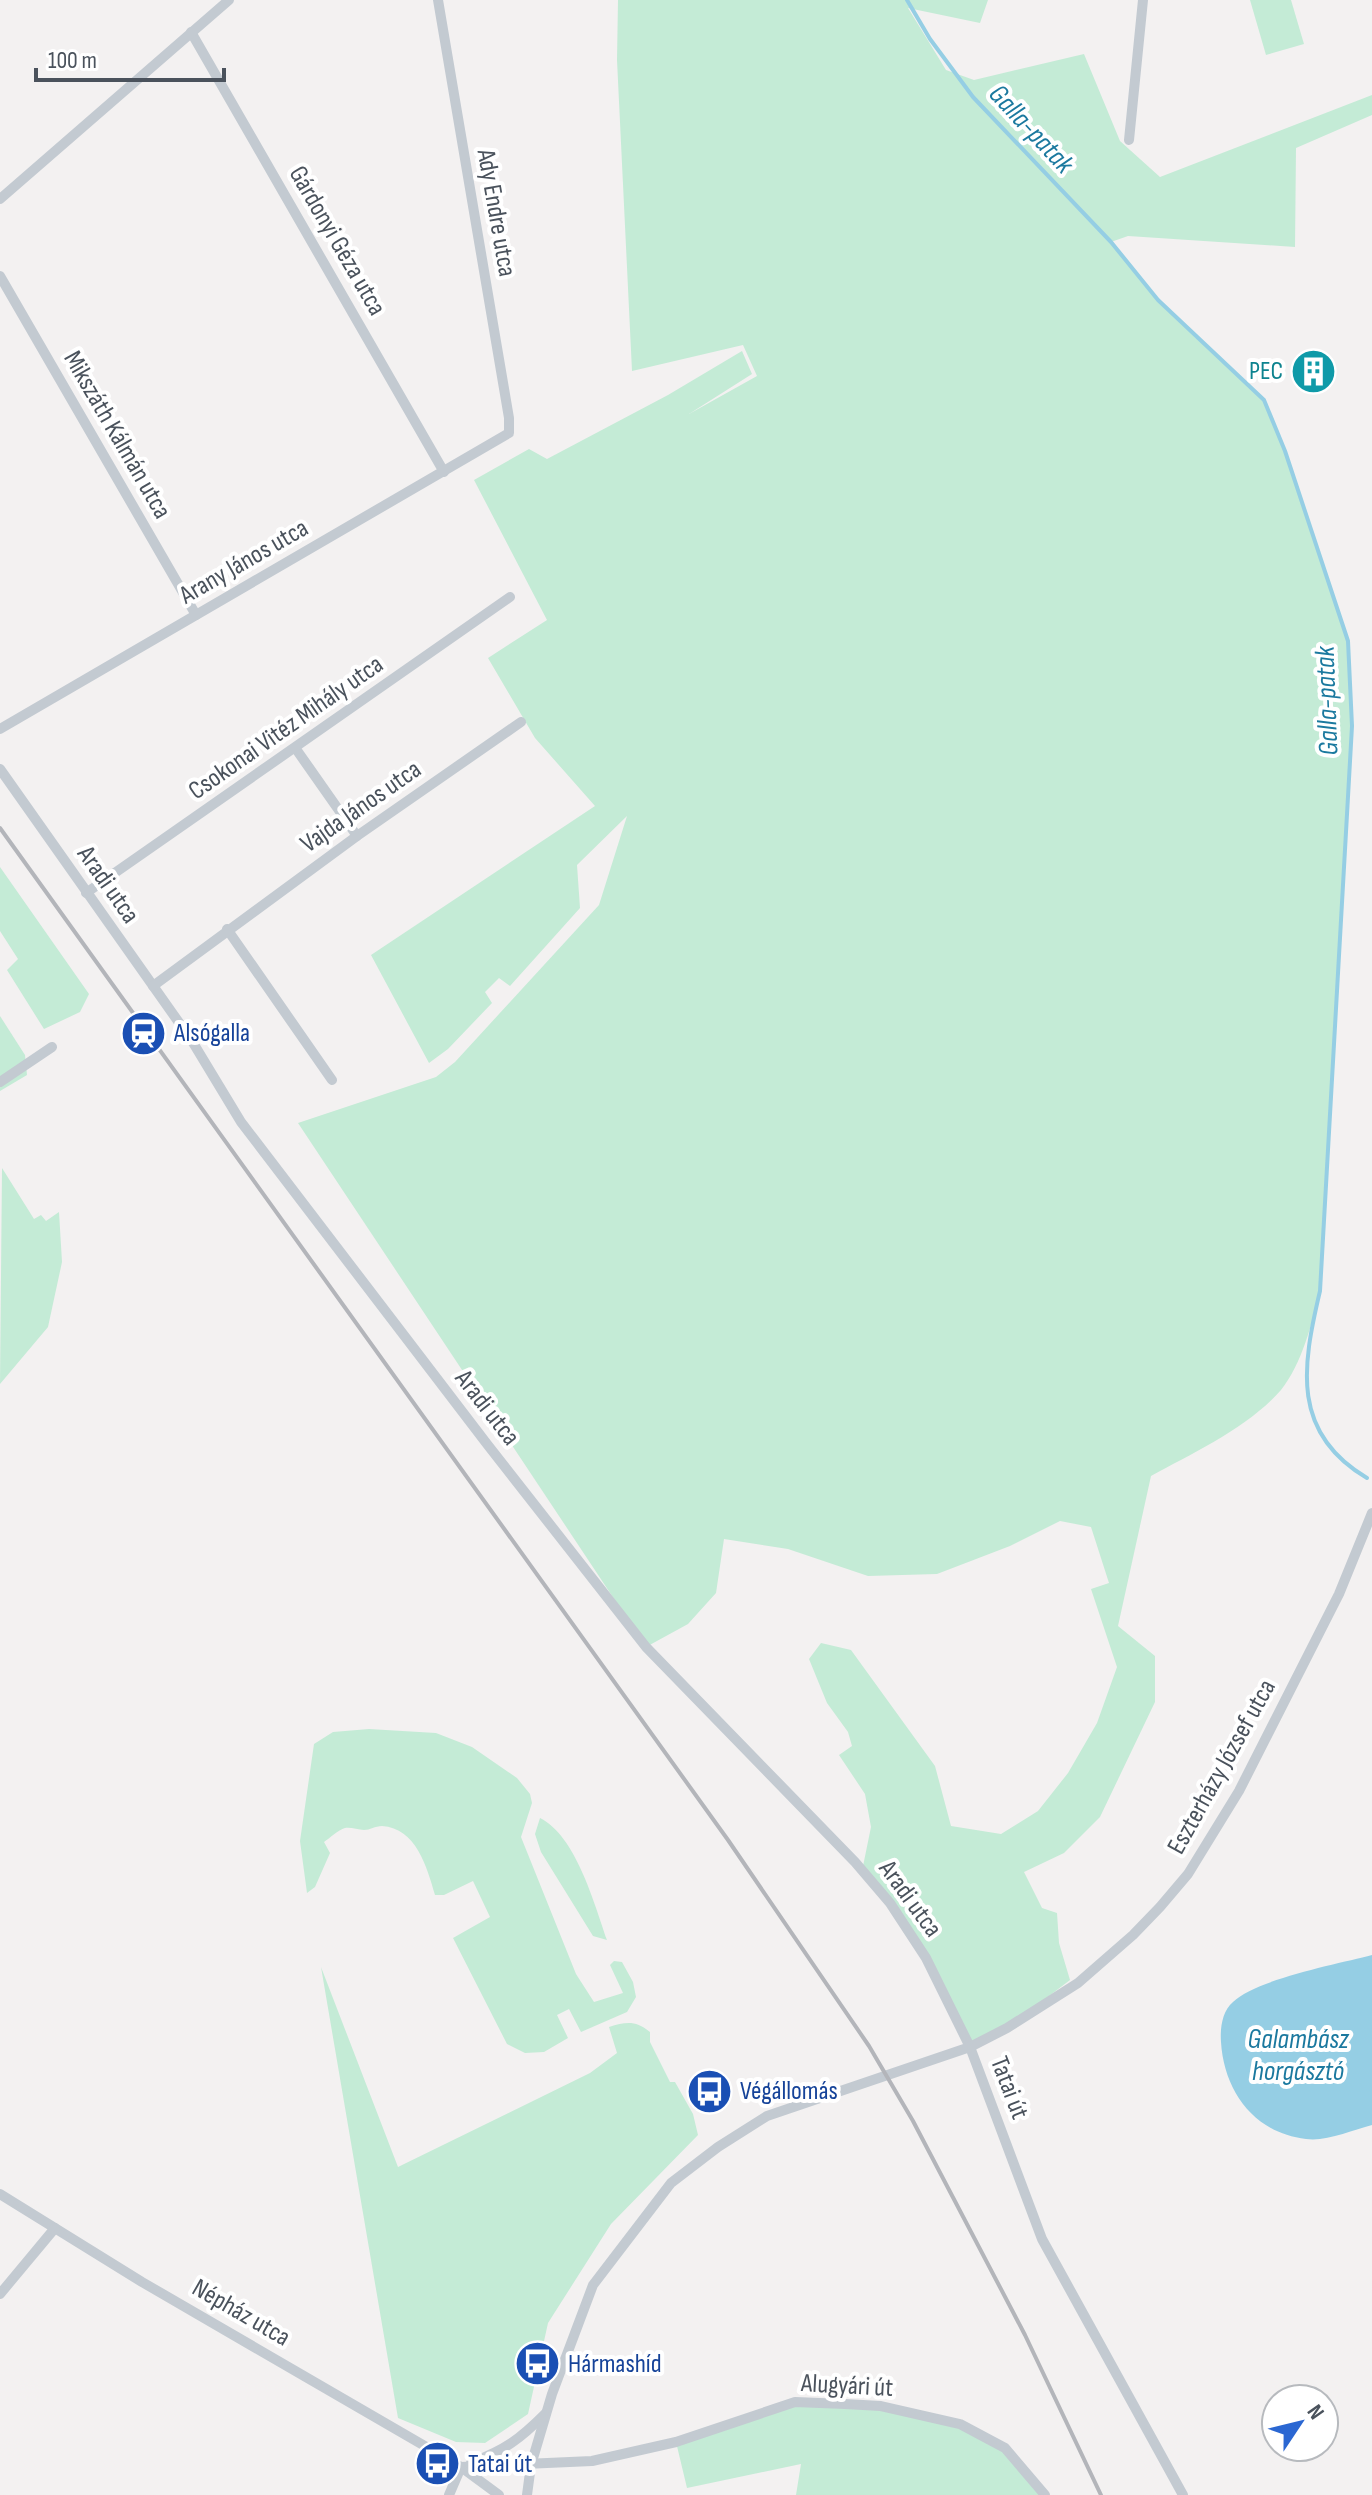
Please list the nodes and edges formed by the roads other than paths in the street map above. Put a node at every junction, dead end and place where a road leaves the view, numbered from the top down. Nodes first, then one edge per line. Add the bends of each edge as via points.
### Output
1 (229, 0) edge
2 (438, 0) edge
3 (1143, 0) edge
4 (191, 32) junction
5 (1129, 140) dead end
6 (0, 199) edge
7 (0, 276) edge
8 (509, 433) joint
9 (444, 472) junction
10 (510, 597) dead end
11 (196, 615) junction
12 (521, 722) dead end
13 (0, 729) edge
14 (296, 749) junction
15 (0, 769) edge
16 (357, 836) junction
17 (86, 893) junction
18 (227, 929) junction
19 (153, 986) junction
20 (52, 1047) dead end
21 (332, 1080) dead end
22 (0, 1082) edge
23 (1372, 1513) edge
24 (970, 2047) junction
25 (0, 2194) edge
26 (55, 2228) junction
27 (0, 2294) edge
28 (548, 2411) junction
29 (531, 2465) junction
30 (461, 2467) junction
31 (449, 2495) edge
32 (499, 2495) edge
33 (527, 2495) edge
34 (1045, 2495) edge
35 (1183, 2495) edge

1 - 4 street
2 - 8 street, Ady Endre utca
3 - 5 street
4 - 6 street
4 - 9 street, Gárdonyi Géza utca
7 - 11 street, Mikszáth Kálmán utca
8 - 9 street, Arany János utca
9 - 11 street, Arany János utca
10 - 14 street, Csokonai Vitéz Mihály utca
11 - 13 street, Arany János utca
12 - 16 street, Vajda János utca
14 - 16 street
14 - 17 street, Csokonai Vitéz Mihály utca
15 - 17 street, Aradi utca
16 - 18 street, Vajda János utca
17 - 19 street, Aradi utca
18 - 19 street, Vajda János utca
18 - 21 street
19 - 24 street, Aradi utca via 257,1144 646,1647 890,1903 926,1958
20 - 22 street
23 - 24 street, Eszterházy József utca via 1339,1594 1268,1737 1188,1874 1139,1930 1078,1983
24 - 28 street, Tatai út via 767,2116 671,2183 593,2285
24 - 35 street, Tatai út via 1042,2239
25 - 26 street, Népház utca
26 - 27 street
26 - 30 street, Népház utca
28 - 29 street, Tatai út
28 - 30 street via 504,2450
29 - 30 street
29 - 33 street, Tatai út
29 - 34 street, Alugyári út via 592,2461 643,2450 795,2402 881,2406 960,2424 1005,2448
30 - 31 street
30 - 32 street, Népház utca

